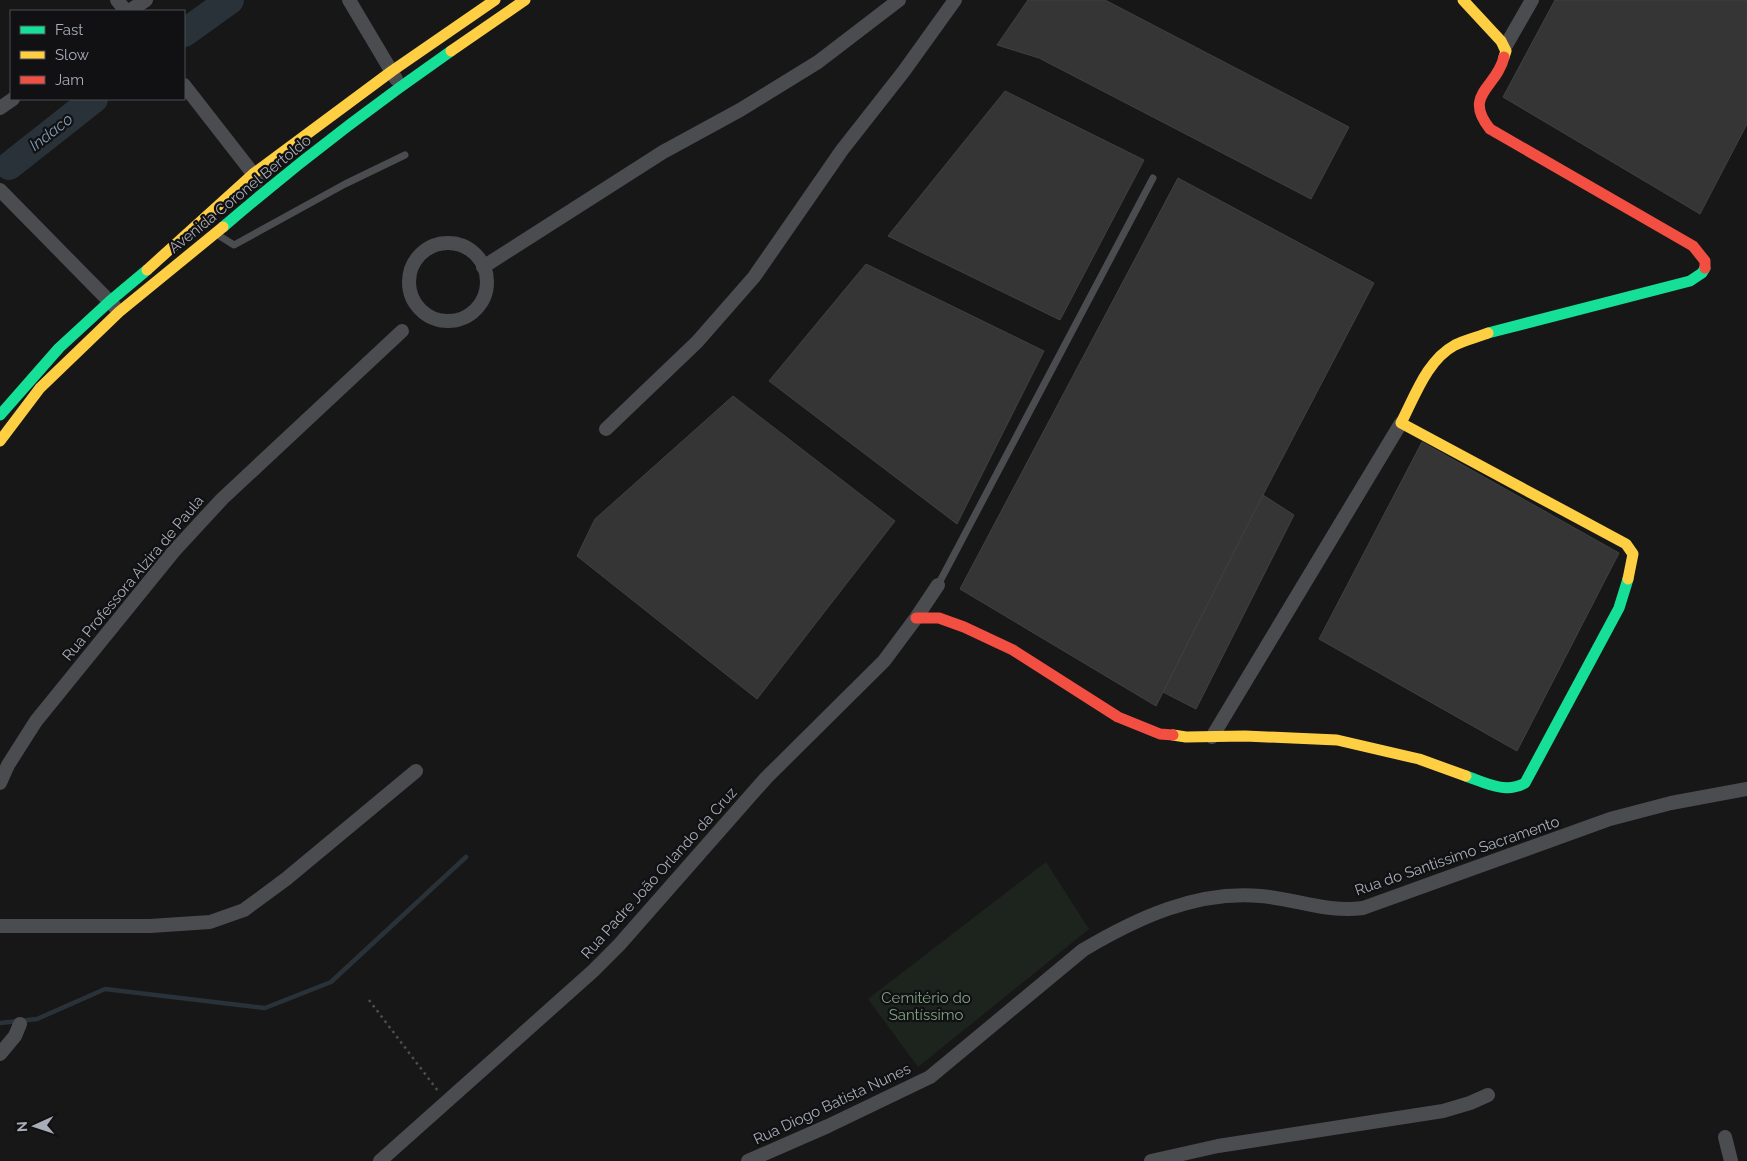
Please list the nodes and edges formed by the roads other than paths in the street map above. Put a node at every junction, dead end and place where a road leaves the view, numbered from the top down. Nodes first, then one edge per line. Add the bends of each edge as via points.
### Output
1 (117, 0) edge
2 (146, 0) edge
3 (349, 0) edge
4 (495, 0) edge
5 (525, 0) edge
6 (899, 0) edge
7 (955, 0) edge
8 (1462, 0) edge
9 (1532, 0) edge
10 (127, 10) edge
11 (130, 10) edge
12 (1505, 47) junction
13 (392, 71) junction
14 (185, 86) edge
15 (400, 87) junction
16 (12, 100) edge
17 (0, 108) edge
18 (405, 155) dead end
19 (253, 174) junction
20 (1153, 178) dead end
21 (0, 190) edge
22 (266, 190) junction
23 (216, 234) junction
24 (483, 267) junction
25 (110, 301) junction
26 (119, 312) junction
27 (402, 331) dead end
28 (0, 415) edge
29 (1401, 423) junction
30 (606, 429) dead end
31 (0, 441) edge
32 (938, 585) joint
33 (916, 618) junction
34 (1212, 736) junction
35 (416, 771) dead end
36 (0, 783) edge
37 (1747, 789) edge
38 (0, 926) edge
39 (20, 1024) dead end
40 (0, 1054) edge
41 (930, 1077) joint
42 (1488, 1095) dead end
43 (1725, 1137) dead end
44 (1190, 1156) edge
45 (380, 1161) edge
46 (748, 1161) edge
47 (1151, 1161) edge
48 (1730, 1161) edge

1 - 10 street
2 - 11 street
3 - 13 street
4 - 13 street, Avenida Coronel Bertoldo
5 - 15 street, Avenida Coronel Bertoldo
6 - 24 street via 818,62 663,152
7 - 30 street via 842,150 754,277 697,342
8 - 12 street
9 - 12 street
12 - 29 street via 1506,55 1478,106 1483,122 1693,246 1705,256 1706,264 1702,274 1690,280 1495,330 1455,345 1437,359 1424,377
13 - 15 street
13 - 19 street, Avenida Coronel Bertoldo
14 - 19 street
15 - 22 street, Avenida Coronel Bertoldo
16 - 17 street
18 - 23 lane via 234,245
19 - 22 street
19 - 25 street, Avenida Coronel Bertoldo
20 - 32 lane
21 - 25 street
22 - 23 street, Avenida Coronel Bertoldo
23 - 26 street, Avenida Coronel Bertoldo
24 - 24 street via 472,251 461,245 436,244 425,250 410,270 411,296 427,316 439,321 465,318 483,299 487,286
25 - 26 street
25 - 28 street, Avenida Coronel Bertoldo via 60,348
26 - 31 street, Avenida Coronel Bertoldo via 40,388
27 - 36 street, Rua Professora Alzira de Paula via 222,498 174,551 36,721
29 - 34 street
29 - 34 street via 1626,544 1633,554 1619,608 1536,765 1524,783 1508,789 1419,759 1337,740
32 - 33 street, Rua Padre João Orlando da Cruz
33 - 34 street via 939,618 964,626 1013,650 1118,717 1160,734
33 - 45 street, Rua Padre João Orlando da Cruz via 884,661 766,778 594,971
35 - 38 street via 244,910 201,923
37 - 41 street, Rua do Santissimo Sacramento via 1671,803 1610,819 1363,908 1332,909 1262,896 1228,895 1175,906 1106,936 1083,950
39 - 40 street
41 - 46 street, Rua Diogo Batista Nunes
42 - 44 street via 1443,1111
43 - 48 street
44 - 47 street

